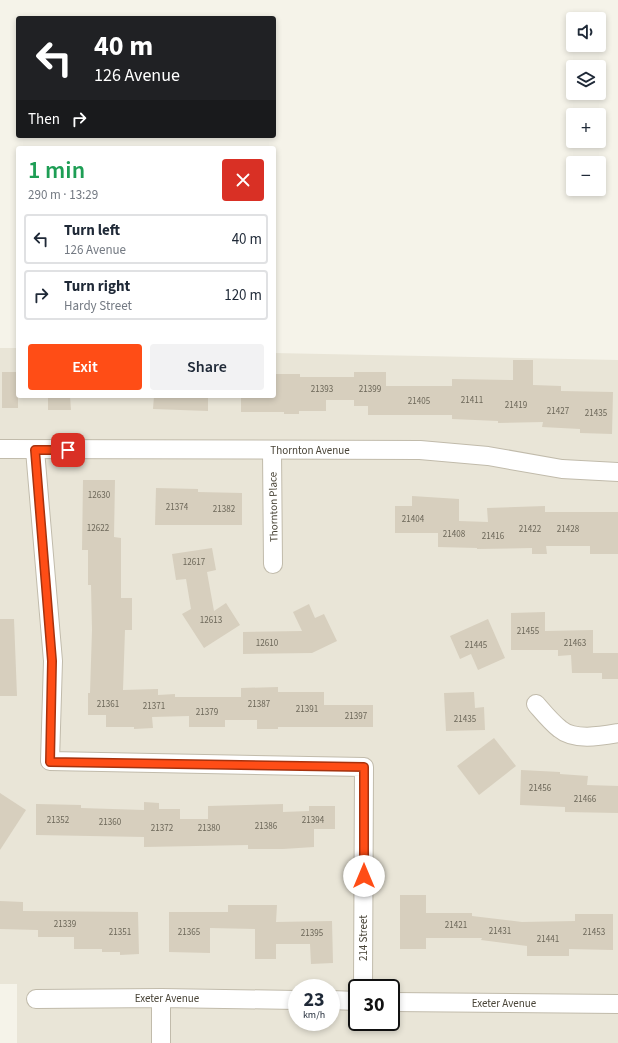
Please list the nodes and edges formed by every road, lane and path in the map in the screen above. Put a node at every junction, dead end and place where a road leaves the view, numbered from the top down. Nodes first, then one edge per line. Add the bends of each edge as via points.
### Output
1 (0, 449) edge
2 (35, 450) junction
3 (272, 450) junction
4 (618, 472) edge
5 (274, 564) dead end
6 (536, 704) dead end
7 (618, 733) edge
8 (363, 979) edge
9 (161, 998) junction
10 (36, 999) dead end
11 (288, 1000) edge
12 (400, 1002) edge
13 (618, 1004) edge
14 (161, 1043) edge

1 - 2 street, Thornton Avenue
2 - 3 street, Thornton Avenue
2 - 8 street, 214 Street via 52,661 50,762 364,767
3 - 4 street, Thornton Avenue via 420,450 480,456 562,469
3 - 5 street, Thornton Place
6 - 7 street via 560,730 567,733 598,736
9 - 10 street, Exeter Avenue
9 - 11 street, Exeter Avenue
9 - 14 street
12 - 13 street, Exeter Avenue

